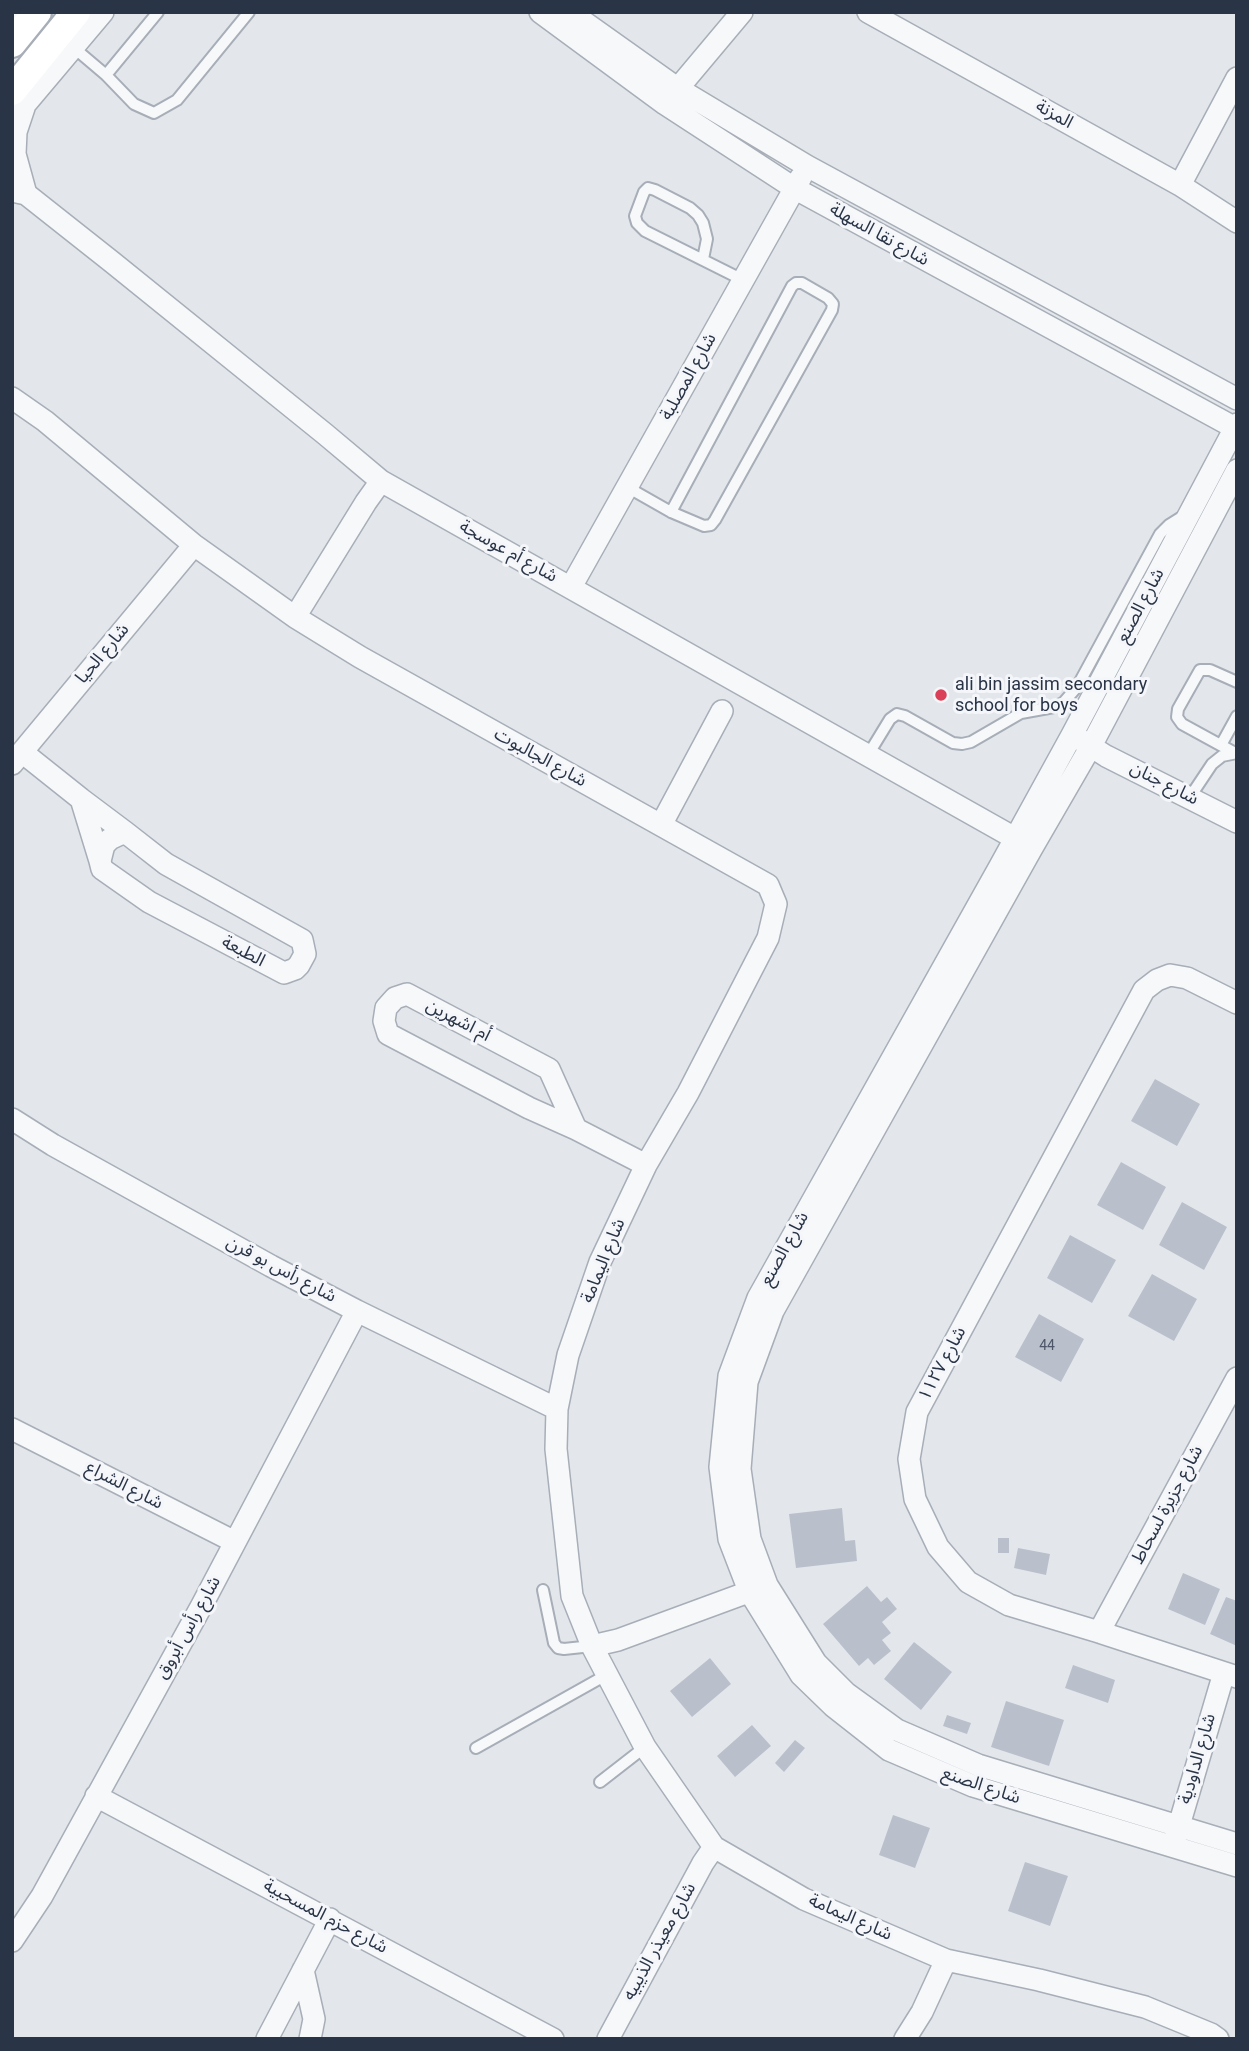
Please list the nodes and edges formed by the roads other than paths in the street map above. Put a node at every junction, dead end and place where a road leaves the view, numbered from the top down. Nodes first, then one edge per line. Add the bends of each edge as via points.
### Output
1 (37, 12) edge
2 (76, 12) edge
3 (103, 12) edge
4 (158, 12) edge
5 (249, 12) edge
6 (540, 12) edge
7 (570, 12) edge
8 (742, 12) edge
9 (869, 12) edge
10 (12, 43) edge
11 (73, 47) junction
12 (106, 75) junction
13 (1237, 78) edge
14 (671, 96) junction
15 (17, 105) edge
16 (807, 166) junction
17 (1180, 185) junction
18 (793, 188) junction
19 (19, 192) edge
20 (1237, 222) edge
21 (703, 259) junction
22 (743, 280) junction
23 (12, 398) edge
24 (1237, 399) edge
25 (1236, 427) edge
26 (1237, 470) edge
27 (381, 481) junction
28 (627, 487) junction
29 (671, 512) junction
30 (1191, 513) junction
31 (194, 545) junction
32 (571, 587) junction
33 (295, 617) junction
34 (1237, 682) edge
35 (722, 711) dead end
36 (1237, 716) edge
37 (1072, 734) junction
38 (1221, 745) junction
39 (1091, 746) junction
40 (1236, 753) edge
41 (868, 755) junction
42 (17, 758) edge
43 (1190, 797) junction
44 (81, 799) junction
45 (1237, 822) edge
46 (661, 825) junction
47 (125, 832) junction
48 (1023, 843) junction
49 (100, 861) junction
50 (776, 905) joint
51 (1237, 1003) edge
52 (548, 1069) junction
53 (529, 1108) junction
54 (12, 1119) edge
55 (576, 1129) junction
56 (646, 1165) junction
57 (357, 1311) junction
58 (1237, 1378) edge
59 (557, 1409) junction
60 (12, 1429) edge
61 (235, 1542) junction
62 (758, 1588) junction
63 (543, 1590) dead end
64 (1099, 1632) junction
65 (592, 1646) junction
66 (608, 1674) junction
67 (1230, 1675) edge
68 (645, 1747) junction
69 (476, 1748) dead end
70 (600, 1782) dead end
71 (96, 1796) junction
72 (1176, 1835) junction
73 (1237, 1844) edge
74 (714, 1847) junction
75 (1237, 1866) edge
76 (330, 1919) junction
77 (12, 1941) edge
78 (946, 1960) junction
79 (303, 1970) junction
80 (922, 2012) junction
81 (270, 2032) edge
82 (310, 2037) edge
83 (553, 2039) edge
84 (608, 2039) edge
85 (905, 2039) edge
86 (921, 2039) edge
87 (1218, 2039) edge

1 - 10 main road
2 - 15 main road
3 - 11 street
4 - 12 lane
5 - 12 lane via 177,100 153,113 134,104
6 - 14 street, شارع نقا السهلة
7 - 14 street, شارع نقا السهلة
8 - 14 street
9 - 17 street, المزنة
11 - 12 lane
11 - 15 street
13 - 17 street
14 - 16 street, شارع نقا السهلة
14 - 18 street, شارع نقا السهلة
15 - 19 street, شارع أم عوسجة
16 - 18 street, شارع المصلبة
16 - 24 street, شارع نقا السهلة
17 - 20 street, المزنة
18 - 22 street, شارع المصلبة
18 - 25 street, شارع نقا السهلة
19 - 27 street, شارع أم عوسجة
21 - 21 lane via 707,239 698,215 648,188 636,223
21 - 22 lane
22 - 28 street, شارع المصلبة
23 - 31 street, شارع الجالبوت
25 - 30 street, شارع الصنع
26 - 39 street, شارع الصنع
27 - 32 street, شارع أم عوسجة
27 - 33 street
28 - 29 lane
28 - 32 street, شارع المصلبة
29 - 29 lane via 704,526 715,520 832,310 834,304 828,298 802,283 792,286
30 - 37 street, شارع الصنع
30 - 41 lane via 1160,534 1071,696 1054,708 1021,713 962,744 897,714
31 - 33 street, شارع الجالبوت
31 - 42 street, شارع الحيا
32 - 41 street, شارع أم عوسجة
33 - 46 street, شارع الجالبوت
34 - 38 lane via 1200,670 1178,709 1182,724
35 - 46 street
36 - 38 lane
37 - 39 street, شارع جنان
37 - 48 street, شارع الصنع
38 - 40 lane
39 - 43 street, شارع جنان
39 - 48 street, شارع الصنع
40 - 43 lane via 1212,764
41 - 48 street, شارع أم عوسجة
42 - 44 street, الطبعة
43 - 45 street, شارع جنان
44 - 47 street, الطبعة
44 - 49 street, الطبعة
46 - 50 street, شارع الجالبوت via 768,885
47 - 49 street via 104,845
47 - 49 street, الطبعة via 166,864 302,940 303,961 284,973 149,902 102,869
48 - 62 street, شارع الصنع via 758,1298 729,1376 720,1467 729,1539
50 - 56 street, شارع اليمامة via 768,938
51 - 64 street, شارع ١١٢٧ via 1187,978 1170,975 1144,990 918,1412 909,1459 915,1499 938,1547 968,1582 1009,1605
52 - 53 street via 543,1091
52 - 53 street, أم اشهرين via 407,994 386,1008 388,1034
52 - 55 street
53 - 55 street, أم اشهرين
54 - 57 street, شارع رأس بو قرن
55 - 56 street, أم اشهرين
56 - 59 street, شارع اليمامة via 600,1262 568,1355
57 - 59 street, شارع رأس بو قرن
57 - 61 street, شارع رأس أبروق
58 - 64 street, شارع جزيرة لسحاط
59 - 65 street, شارع اليمامة via 556,1449 572,1596
60 - 61 street, شارع الشراع
61 - 71 street, شارع رأس أبروق
62 - 65 street
62 - 72 street, شارع الصنع via 800,1675 889,1749 973,1786
63 - 65 lane via 558,1648
64 - 67 street, شارع ١١٢٧
65 - 66 street, شارع اليمامة
66 - 68 street, شارع اليمامة
66 - 69 lane
67 - 72 street, شارع الداودية
68 - 70 lane
68 - 74 street, شارع اليمامة
71 - 76 street, شارع حزم المسحبية
71 - 77 street, شارع رأس أبروق via 43,1896
72 - 73 street, شارع الصنع
72 - 75 street, شارع الصنع
74 - 78 street, شارع اليمامة via 804,1899
74 - 84 street, شارع معيذر الذيبيه
76 - 79 street
76 - 83 street, شارع حزم المسحبية
78 - 80 street
78 - 87 street, شارع اليمامة via 1146,2007
79 - 81 street
79 - 82 street via 314,2019
80 - 85 street
80 - 86 street
81 - 82 street via 282,2023 297,2025

